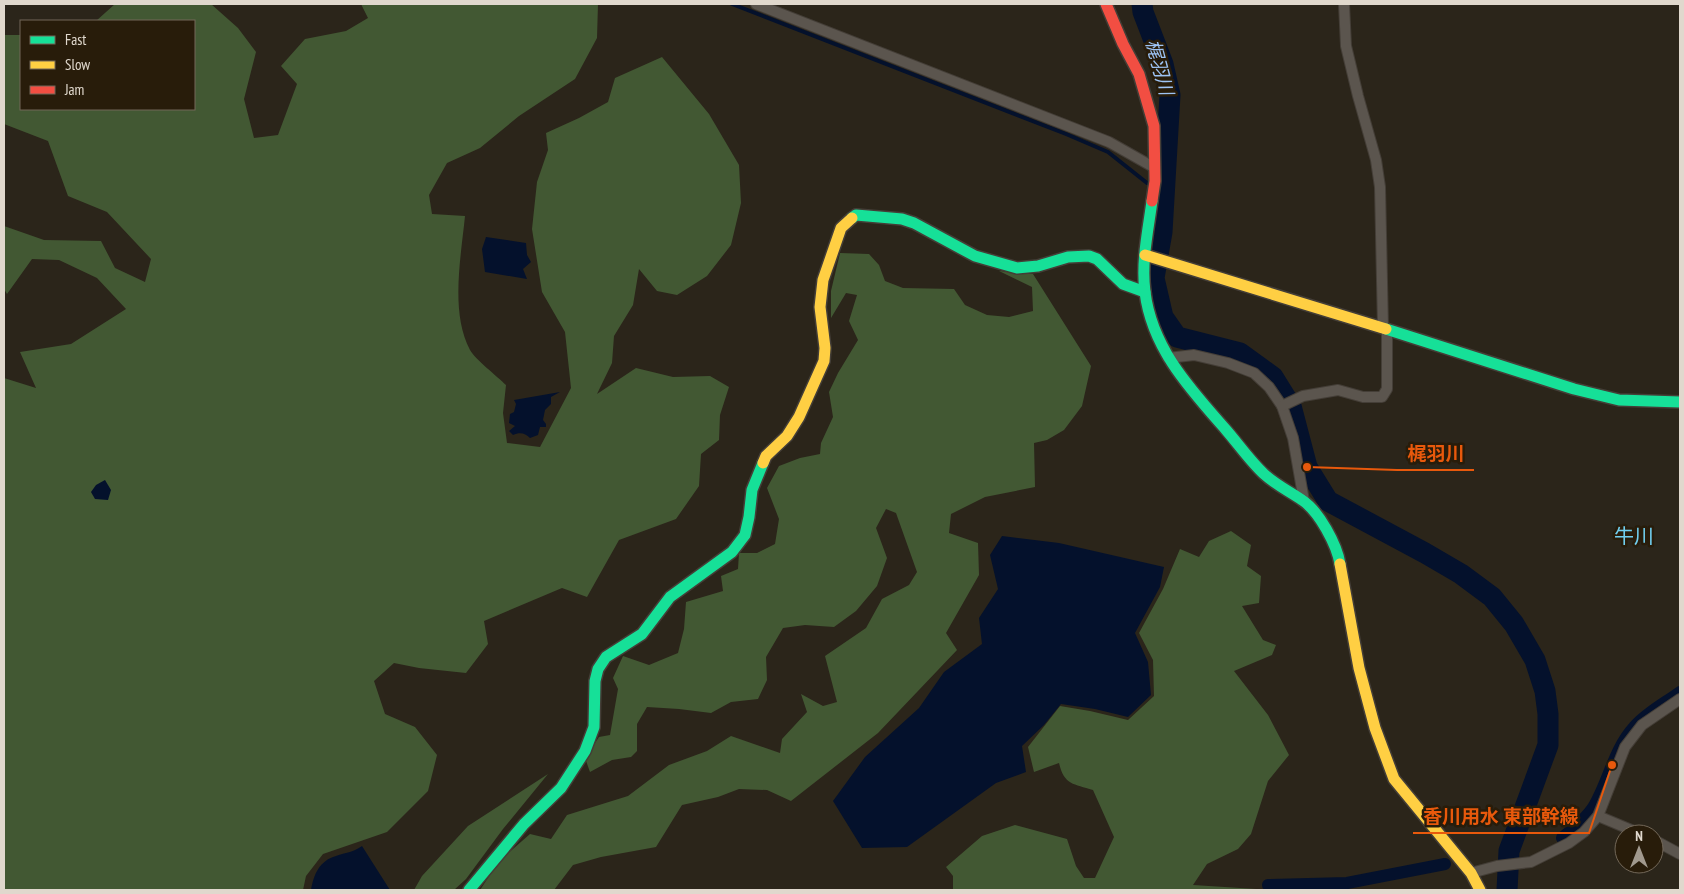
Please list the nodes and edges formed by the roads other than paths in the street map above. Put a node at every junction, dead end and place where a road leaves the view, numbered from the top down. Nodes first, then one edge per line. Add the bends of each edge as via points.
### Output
1 (756, 4) edge
2 (1106, 4) edge
3 (1344, 4) edge
4 (1155, 168) junction
5 (1148, 256) junction
6 (1145, 292) junction
7 (1385, 328) junction
8 (1168, 358) junction
9 (1680, 402) edge
10 (1283, 405) junction
11 (1304, 501) junction
12 (1680, 699) edge
13 (1598, 816) junction
14 (1617, 824) edge
15 (1664, 845) edge
16 (1680, 854) edge
17 (1470, 872) junction
18 (469, 890) edge
19 (1480, 890) edge

1 - 4 street via 1109,142
2 - 4 street via 1139,74 1154,126
3 - 7 street via 1346,46 1380,187
4 - 5 street
5 - 6 street
5 - 7 street
6 - 8 street via 1154,326
6 - 18 street via 1123,284 1097,259 1089,256 1017,268 975,256 902,219 856,215 841,228 823,280 820,308 824,361 787,436 766,456 752,490 745,535 732,552 670,597 642,634 606,657 595,681 594,727 585,751 561,788 524,824
7 - 9 street via 1574,390 1618,400
7 - 10 street via 1387,390 1382,397 1363,398 1338,390 1303,396
8 - 10 street via 1194,355 1254,373
8 - 11 street via 1264,474
10 - 11 street via 1293,438
11 - 17 street via 1318,517 1338,552 1359,668 1375,728 1394,779
12 - 13 street via 1642,725 1625,748
13 - 14 street
13 - 17 street via 1569,843 1531,862
15 - 16 street
17 - 19 street

